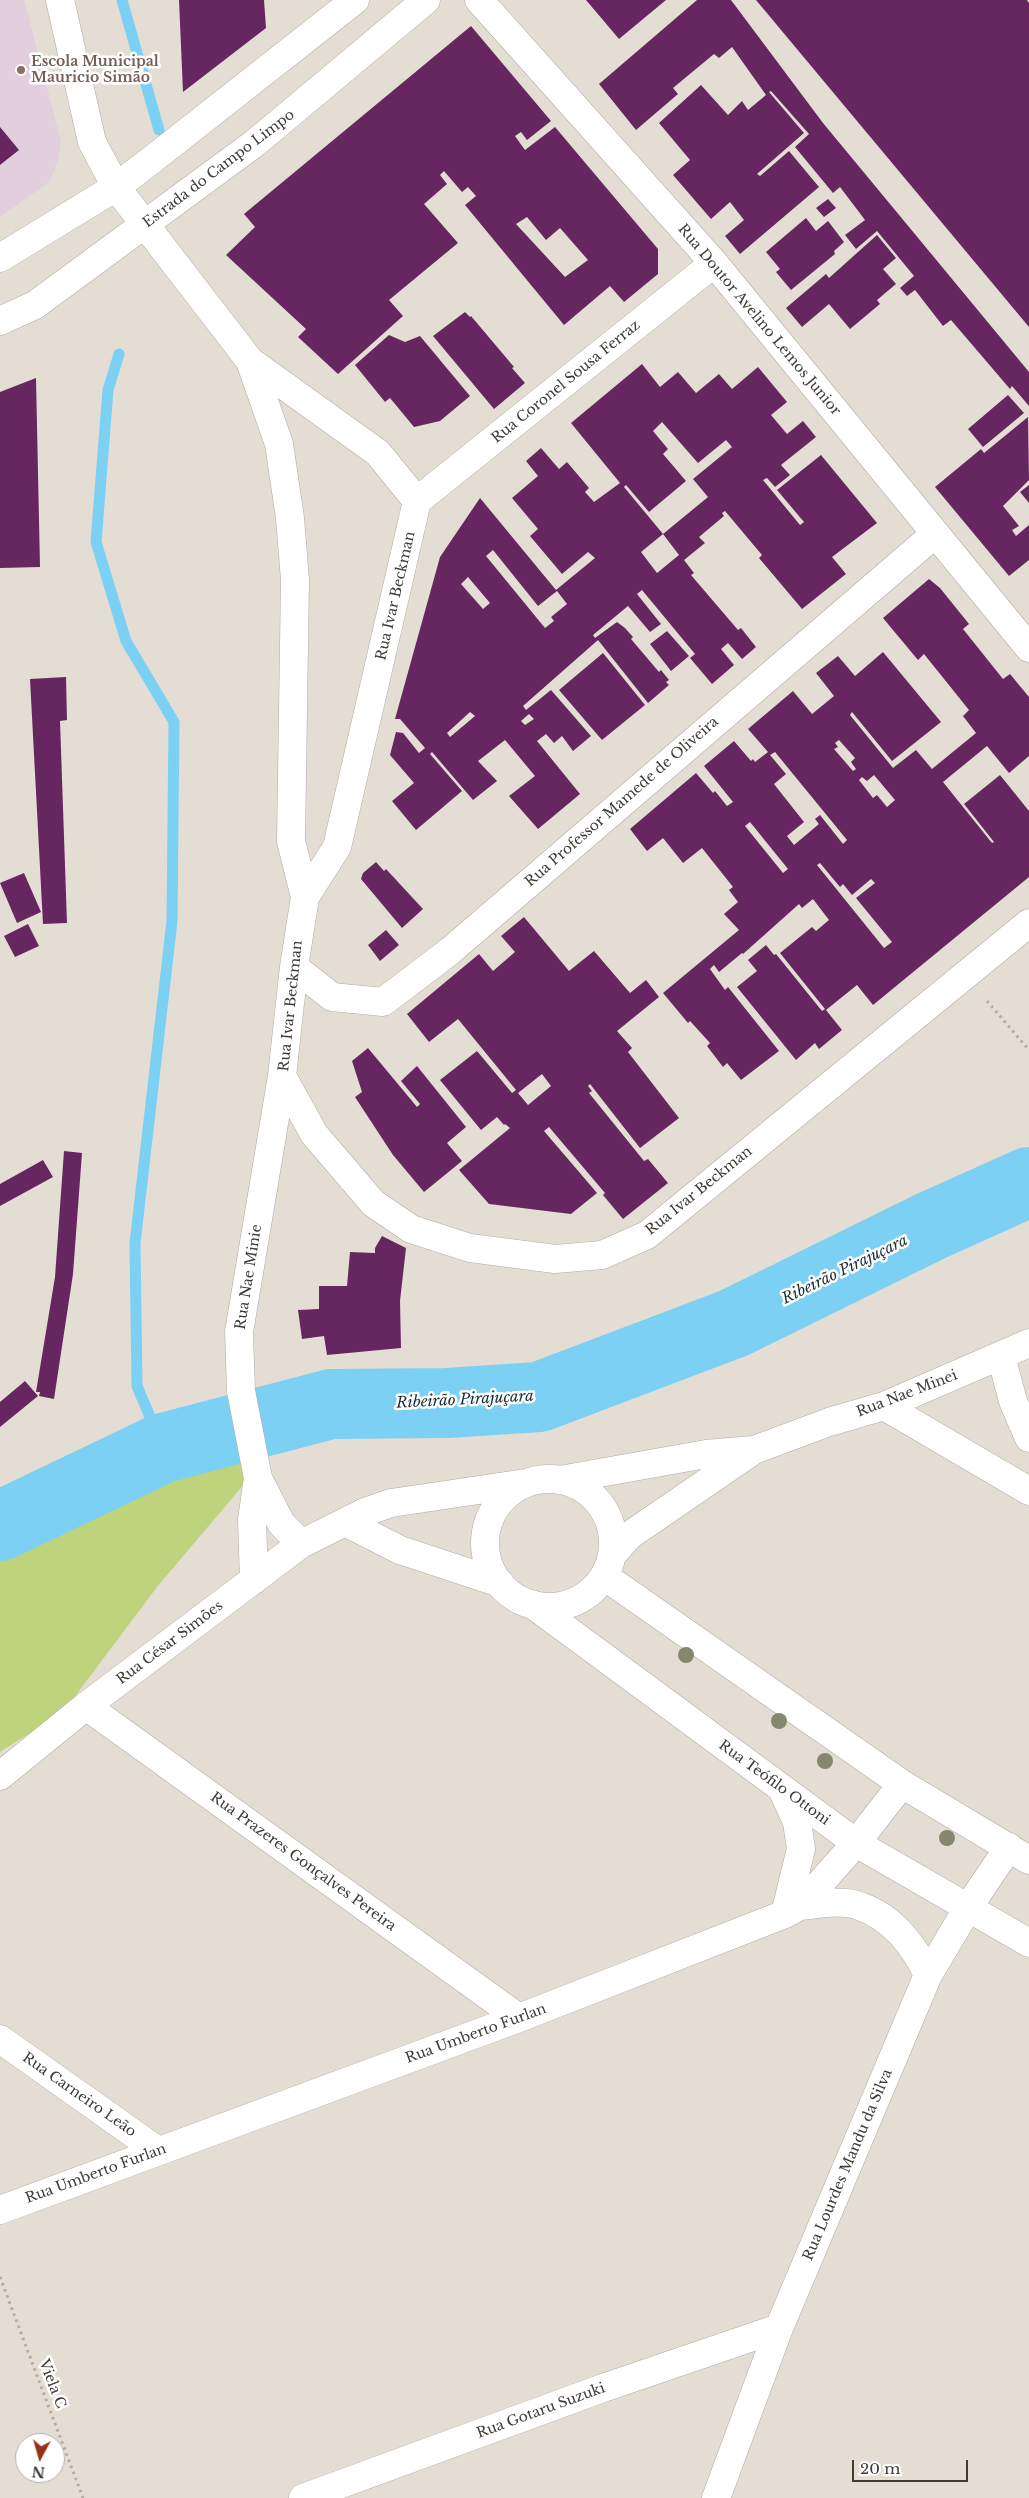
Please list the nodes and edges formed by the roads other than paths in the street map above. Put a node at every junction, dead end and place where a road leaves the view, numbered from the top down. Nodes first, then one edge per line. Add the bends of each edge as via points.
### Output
1 (60, 0) edge
2 (355, 0) edge
3 (426, 0) edge
4 (479, 0) edge
5 (116, 187) junction
6 (146, 225) junction
7 (0, 258) edge
8 (714, 263) junction
9 (0, 322) edge
10 (250, 361) junction
11 (417, 501) junction
12 (935, 534) junction
13 (1029, 648) edge
14 (304, 897) junction
15 (1029, 923) edge
16 (294, 967) junction
17 (282, 1076) junction
18 (1029, 1343) edge
19 (1001, 1356) junction
20 (884, 1406) junction
21 (1029, 1438) edge
22 (754, 1450) junction
23 (257, 1474) junction
24 (560, 1480) junction
25 (526, 1483) junction
26 (1029, 1491) edge
27 (347, 1523) junction
28 (301, 1544) junction
29 (608, 1566) junction
30 (254, 1580) junction
31 (500, 1583) junction
32 (532, 1604) junction
33 (86, 1706) junction
34 (0, 1776) edge
35 (902, 1784) junction
36 (781, 1788) junction
37 (856, 1843) junction
38 (1019, 1853) edge
39 (969, 1906) junction
40 (792, 1910) junction
41 (1029, 1943) edge
42 (928, 1976) junction
43 (519, 2018) junction
44 (0, 2039) edge
45 (158, 2151) junction
46 (0, 2210) edge
47 (779, 2328) junction
48 (304, 2498) edge
49 (716, 2498) edge

1 - 5 street, Rua Ivar Beckman via 92,142
2 - 5 street
3 - 6 street, Estrada do Campo Limpo via 255,144
4 - 8 street, Rua Doutor Avelino Lemos Junior
5 - 6 street, Rua Ivar Beckman
5 - 7 street
6 - 9 street, Estrada do Campo Limpo via 36,305
6 - 10 street, Rua Ivar Beckman
8 - 11 street, Rua Coronel Sousa Ferraz
8 - 12 street, Rua Doutor Avelino Lemos Junior
10 - 11 street, Rua Ivar Beckman via 378,453
10 - 14 street, Rua Ivar Beckman via 279,444 290,518 295,580 291,841
11 - 14 street, Rua Ivar Beckman via 337,847
12 - 13 street, Rua Doutor Avelino Lemos Junior
12 - 16 street, Rua Professor Mamede de Oliveira via 450,951 383,1002 332,997
14 - 16 street, Rua Ivar Beckman
15 - 17 street, Rua Ivar Beckman via 647,1235 602,1255 555,1259 470,1248 411,1229 374,1203 314,1134
16 - 17 street, Rua Ivar Beckman
17 - 23 street, Rua Nae Minie via 239,1332 241,1391
18 - 19 street, Rua Nae Minei
19 - 20 street, Rua Nae Minei
19 - 21 street via 1013,1401
20 - 22 street, Rua Nae Minei
20 - 26 street
22 - 24 street, Rua Nae Minei via 706,1454
22 - 29 street, Rua Nae Minei via 630,1535
23 - 28 street, Rua Nae Minie via 281,1523
23 - 30 street, Rua Nae Minie via 252,1520
24 - 25 street
24 - 29 street via 580,1486 596,1499 607,1515 613,1535
25 - 27 street, Rua César Simões via 391,1503
25 - 31 street via 509,1493 495,1508 486,1526 485,1547 489,1566
27 - 28 street, Rua César Simões
27 - 31 street via 400,1550
28 - 30 street, Rua César Simões
29 - 32 street via 590,1593 572,1602 552,1607
29 - 35 street
30 - 33 street, Rua César Simões
31 - 32 street via 514,1596
32 - 36 street, Rua Teófilo Ottoni
33 - 34 street, Rua César Simões
33 - 43 street, Rua Prazeres Gonçalves Pereira
35 - 37 street, Rua Umberto Furlan
35 - 38 street
36 - 37 street, Rua Teófilo Ottoni
36 - 40 street via 797,1822 801,1849
37 - 39 street, Rua Teófilo Ottoni
37 - 40 street, Rua Umberto Furlan
38 - 39 street, Rua Lourdes Mandu da Silva
39 - 41 street, Rua Teófilo Ottoni
39 - 42 street, Rua Lourdes Mandu da Silva
40 - 42 street via 831,1902 862,1906 883,1918 903,1936 918,1954
40 - 43 street, Rua Umberto Furlan
42 - 47 street, Rua Lourdes Mandu da Silva
43 - 45 street, Rua Umberto Furlan
44 - 45 street, Rua Carneiro Leão
45 - 46 street, Rua Umberto Furlan
47 - 48 street, Rua Gotaru Suzuki via 603,2388
47 - 49 street, Rua Lourdes Mandu da Silva

